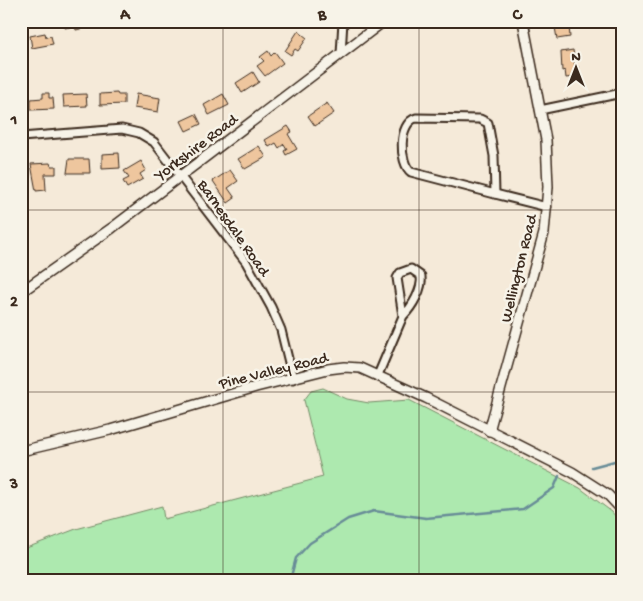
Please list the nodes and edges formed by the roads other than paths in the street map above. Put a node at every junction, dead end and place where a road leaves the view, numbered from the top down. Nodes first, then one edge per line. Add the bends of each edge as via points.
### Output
1 (343, 21) edge
2 (384, 21) edge
3 (524, 21) edge
4 (342, 54) junction
5 (622, 93) edge
6 (540, 110) junction
7 (21, 137) edge
8 (182, 175) junction
9 (495, 194) junction
10 (546, 207) junction
11 (21, 292) edge
12 (403, 316) junction
13 (378, 375) junction
14 (293, 379) junction
15 (489, 431) junction
16 (21, 451) edge
17 (622, 510) edge

1 - 4 street
2 - 4 street, Yorkshire Road
3 - 6 street, Wellington Road
4 - 8 street, Yorkshire Road
5 - 6 street
6 - 10 street, Wellington Road via 547,159
7 - 8 street, Barnesdale Road via 130,130 154,142
8 - 11 street, Yorkshire Road
8 - 14 street, Barnesdale Road via 242,256 259,285 280,330
9 - 9 street via 411,172 404,162 405,125 416,118 484,120 492,139
9 - 10 street
10 - 15 street, Wellington Road via 544,233
12 - 12 street via 397,278 400,273 411,269 421,276 422,282
12 - 13 street
13 - 14 street, Pine Valley Road via 360,368 344,367
13 - 15 street, Pine Valley Road
14 - 16 street, Pine Valley Road
15 - 17 street, Pine Valley Road via 592,483

